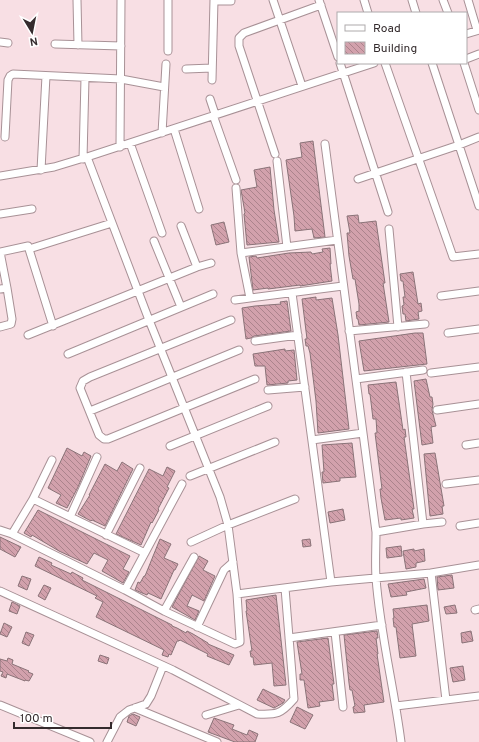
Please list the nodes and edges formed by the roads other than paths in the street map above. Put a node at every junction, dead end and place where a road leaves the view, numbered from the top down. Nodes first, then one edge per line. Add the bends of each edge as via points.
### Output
1 (77, 0) edge
2 (121, 0) edge
3 (168, 0) edge
4 (273, 0) edge
5 (364, 0) edge
6 (412, 0) edge
7 (443, 0) edge
8 (468, 0) edge
9 (214, 1) edge
10 (231, 1) dead end
11 (320, 3) edge
12 (368, 12) edge
13 (416, 12) edge
14 (448, 12) edge
15 (279, 20) junction
16 (478, 30) edge
17 (467, 34) edge
18 (0, 42) edge
19 (8, 43) dead end
20 (56, 44) dead end
21 (78, 45) junction
22 (121, 46) junction
23 (168, 51) dead end
24 (337, 54) edge
25 (479, 54) edge
26 (467, 59) edge
27 (166, 64) dead end
28 (340, 64) edge
29 (371, 64) edge
30 (385, 64) edge
31 (432, 64) edge
32 (464, 64) edge
33 (212, 68) junction
34 (186, 69) dead end
35 (343, 72) junction
36 (46, 76) junction
37 (85, 78) junction
38 (121, 79) junction
39 (212, 80) dead end
40 (164, 86) junction
41 (302, 86) junction
42 (210, 99) dead end
43 (258, 101) junction
44 (479, 110) edge
45 (214, 115) junction
46 (174, 130) junction
47 (162, 133) junction
48 (5, 137) dead end
49 (479, 137) edge
50 (130, 143) junction
51 (325, 144) dead end
52 (459, 145) junction
53 (120, 147) junction
54 (275, 154) dead end
55 (85, 158) junction
56 (418, 159) junction
57 (277, 161) dead end
58 (41, 170) junction
59 (375, 174) junction
60 (0, 176) edge
61 (236, 180) dead end
62 (358, 180) dead end
63 (236, 188) dead end
64 (479, 206) edge
65 (32, 208) dead end
66 (199, 209) dead end
67 (388, 212) dead end
68 (0, 214) edge
69 (112, 224) junction
70 (181, 226) dead end
71 (389, 229) dead end
72 (162, 232) dead end
73 (337, 240) junction
74 (154, 241) dead end
75 (287, 247) junction
76 (28, 249) junction
77 (0, 252) edge
78 (241, 253) junction
79 (479, 254) edge
80 (211, 262) dead end
81 (197, 267) junction
82 (169, 278) junction
83 (343, 286) junction
84 (4, 288) edge
85 (138, 291) junction
86 (479, 291) edge
87 (292, 293) junction
88 (213, 294) dead end
89 (441, 296) dead end
90 (250, 298) junction
91 (235, 300) dead end
92 (181, 307) junction
93 (149, 320) junction
94 (231, 320) dead end
95 (425, 324) dead end
96 (53, 326) junction
97 (0, 327) edge
98 (398, 327) junction
99 (479, 329) edge
100 (349, 331) junction
101 (448, 333) dead end
102 (28, 335) dead end
103 (298, 335) junction
104 (255, 341) dead end
105 (161, 348) junction
106 (239, 350) dead end
107 (68, 354) dead end
108 (479, 367) edge
109 (422, 370) dead end
110 (406, 372) junction
111 (431, 373) dead end
112 (172, 377) junction
113 (254, 379) dead end
114 (356, 379) junction
115 (305, 387) junction
116 (268, 390) dead end
117 (479, 404) edge
118 (268, 406) dead end
119 (184, 407) junction
120 (437, 410) dead end
121 (90, 411) junction
122 (363, 433) junction
123 (196, 436) junction
124 (312, 440) junction
125 (275, 442) dead end
126 (479, 443) edge
127 (466, 445) dead end
128 (170, 446) dead end
129 (98, 458) dead end
130 (52, 460) dead end
131 (140, 468) dead end
132 (208, 469) junction
133 (190, 476) dead end
134 (479, 480) edge
135 (182, 484) dead end
136 (446, 484) dead end
137 (33, 499) junction
138 (295, 499) dead end
139 (70, 517) junction
140 (442, 522) dead end
141 (479, 523) edge
142 (423, 524) junction
143 (228, 525) junction
144 (460, 526) dead end
145 (0, 530) edge
146 (376, 532) junction
147 (12, 534) junction
148 (106, 535) junction
149 (191, 542) dead end
150 (145, 553) junction
151 (194, 557) dead end
152 (233, 562) junction
153 (479, 565) edge
154 (431, 573) junction
155 (376, 578) junction
156 (331, 582) junction
157 (285, 588) junction
158 (125, 590) junction
159 (0, 591) edge
160 (237, 594) junction
161 (164, 611) junction
162 (382, 625) junction
163 (197, 627) junction
164 (335, 632) junction
165 (289, 638) junction
166 (163, 666) junction
167 (479, 696) edge
168 (446, 700) junction
169 (0, 704) edge
170 (239, 705) junction
171 (396, 706) junction
172 (343, 707) dead end
173 (135, 708) junction
174 (206, 715) dead end
175 (90, 742) edge
176 (107, 742) edge
177 (217, 742) edge
178 (401, 742) edge

1 - 21 street
2 - 22 street
3 - 23 street
4 - 15 street
5 - 12 street
6 - 13 street
7 - 14 street
8 - 16 street
9 - 10 street
9 - 33 street
11 - 15 street
11 - 24 street
15 - 41 street
15 - 43 street via 244,33 239,38 239,46
16 - 17 street
18 - 19 street
20 - 21 street
21 - 22 street
22 - 38 street
25 - 26 street
27 - 40 street
28 - 35 street
29 - 35 street
30 - 56 street
31 - 52 street
32 - 44 street
33 - 34 street
33 - 39 street
35 - 41 street
35 - 59 street
36 - 37 street
36 - 48 street via 10,76
36 - 58 street
37 - 38 street
37 - 55 street
38 - 40 street
38 - 53 street
40 - 47 street
41 - 43 street
42 - 45 street
43 - 45 street
43 - 54 street
45 - 46 street
45 - 61 street
46 - 47 street
46 - 66 street
47 - 50 street
49 - 52 street
50 - 53 street
50 - 72 street
51 - 73 street
52 - 56 street
52 - 64 street
53 - 55 street
55 - 58 street
55 - 69 street
56 - 59 street
56 - 79 street via 453,256
57 - 75 street
58 - 60 street
59 - 62 street
59 - 67 street
63 - 78 street
65 - 68 street
69 - 76 street
69 - 85 street
70 - 81 street
71 - 98 street
73 - 75 street
73 - 83 street
74 - 82 street
75 - 78 street
76 - 77 street via 28,246
76 - 96 street
77 - 84 street
78 - 90 street
80 - 81 street
81 - 82 street
82 - 85 street
82 - 92 street
83 - 87 street
83 - 100 street
84 - 97 street via 12,319 11,324
85 - 93 street
85 - 96 street
86 - 89 street
87 - 90 street
87 - 103 street
88 - 92 street
90 - 91 street
92 - 93 street
93 - 105 street
93 - 107 street
94 - 105 street
95 - 98 street
96 - 102 street
98 - 100 street
99 - 101 street
100 - 114 street
103 - 104 street
103 - 115 street
105 - 112 street
105 - 121 street via 83,381 80,388
106 - 112 street
108 - 111 street
109 - 110 street
110 - 114 street
110 - 142 street
112 - 119 street
112 - 121 street
113 - 119 street
114 - 122 street
115 - 116 street
115 - 124 street
117 - 120 street
118 - 123 street
119 - 121 street via 106,439 99,435
119 - 123 street
122 - 124 street
122 - 146 street
123 - 128 street
123 - 132 street
124 - 156 street
125 - 132 street
126 - 127 street
129 - 139 street
130 - 137 street
131 - 148 street
132 - 133 street
132 - 143 street
134 - 136 street
135 - 150 street
137 - 139 street
137 - 147 street
138 - 143 street
139 - 148 street
140 - 142 street
141 - 144 street
142 - 146 street
143 - 149 street
143 - 152 street
145 - 147 street
146 - 155 street
147 - 158 street
148 - 150 street
150 - 158 street
151 - 161 street
152 - 160 street
152 - 163 street via 224,570
153 - 154 street
154 - 155 street
154 - 168 street
155 - 156 street
155 - 162 street
156 - 157 street
157 - 160 street
157 - 165 street
158 - 161 street
159 - 166 street
160 - 163 street via 240,642 235,644
161 - 163 street
162 - 164 street
162 - 171 street
164 - 165 street
164 - 172 street
165 - 170 street via 294,699 284,710 272,714 257,714
166 - 170 street
166 - 173 street via 146,704
167 - 168 street
168 - 171 street
169 - 175 street
170 - 174 street
171 - 178 street
173 - 176 street via 120,717
173 - 177 street

